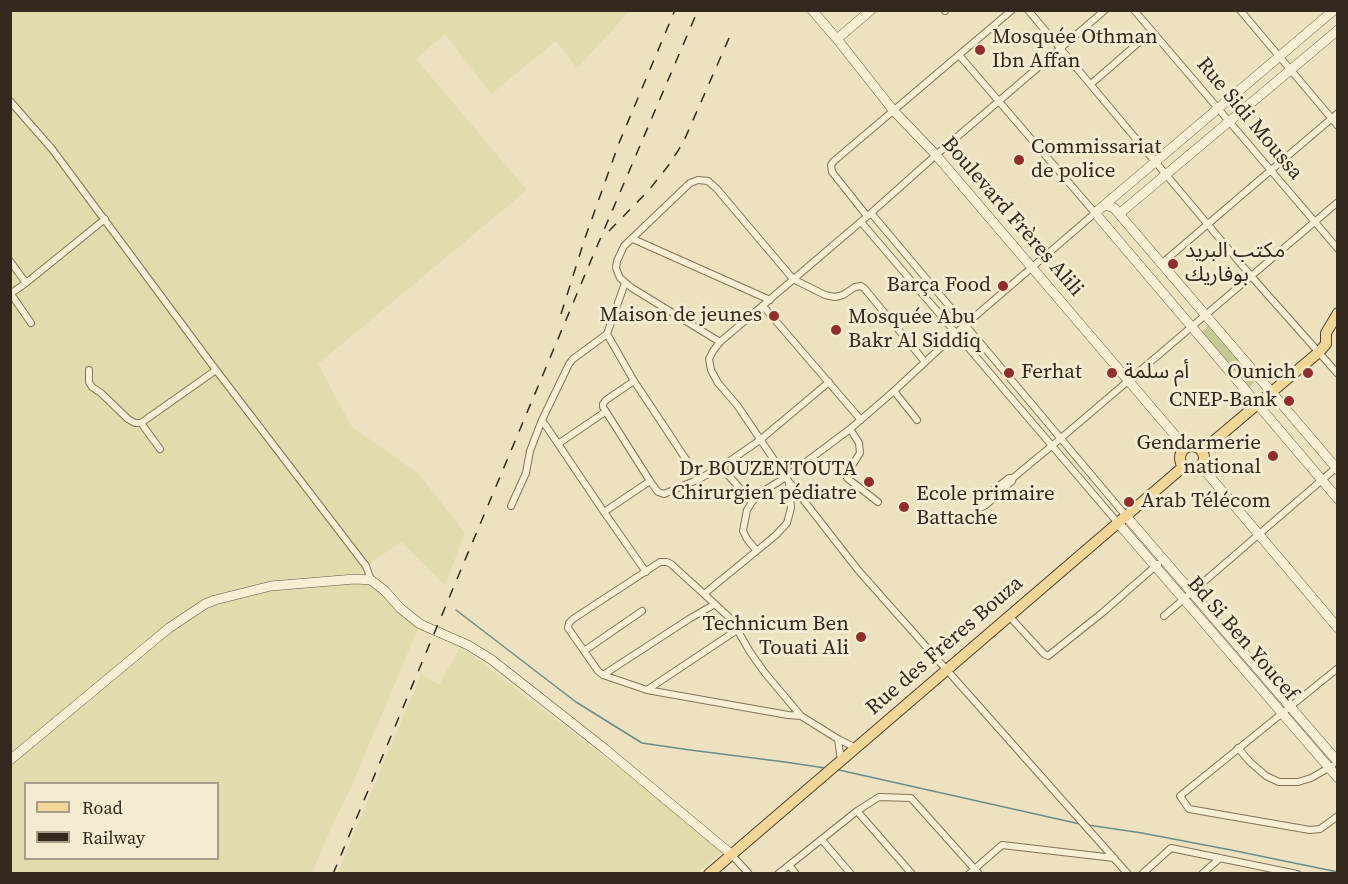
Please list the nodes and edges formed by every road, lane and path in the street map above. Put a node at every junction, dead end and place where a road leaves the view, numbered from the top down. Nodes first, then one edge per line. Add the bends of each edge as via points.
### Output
1 (812, 10) edge
2 (871, 10) edge
3 (1012, 10) edge
4 (1028, 10) edge
5 (1105, 10) edge
6 (1134, 10) edge
7 (1240, 10) edge
8 (1334, 10) edge
9 (1338, 30) edge
10 (1152, 31) junction
11 (837, 39) junction
12 (1060, 49) junction
13 (959, 55) junction
14 (1280, 57) junction
15 (1290, 70) junction
16 (1091, 84) junction
17 (10, 101) edge
18 (999, 102) junction
19 (1219, 108) junction
20 (893, 110) junction
21 (1338, 112) edge
22 (1331, 118) junction
23 (1229, 121) junction
24 (1338, 126) edge
25 (936, 155) junction
26 (1155, 162) junction
27 (1270, 170) junction
28 (1166, 175) junction
29 (1338, 202) edge
30 (1105, 205) junction
31 (1095, 213) junction
32 (1119, 214) junction
33 (869, 215) junction
34 (105, 219) junction
35 (861, 222) junction
36 (1314, 222) junction
37 (1208, 224) junction
38 (633, 239) junction
39 (1338, 249) edge
40 (10, 261) edge
41 (1161, 264) junction
42 (1032, 268) junction
43 (1251, 276) junction
44 (793, 279) junction
45 (26, 283) junction
46 (625, 283) junction
47 (11, 294) edge
48 (770, 300) junction
49 (763, 306) junction
50 (1338, 313) edge
51 (1205, 315) junction
52 (31, 323) dead end
53 (965, 325) junction
54 (1191, 326) junction
55 (956, 333) junction
56 (607, 334) junction
57 (718, 344) junction
58 (1328, 347) edge
59 (925, 362) junction
60 (89, 370) dead end
61 (216, 370) junction
62 (1338, 374) edge
63 (1128, 380) junction
64 (634, 381) junction
65 (829, 382) junction
66 (894, 391) junction
67 (1271, 393) junction
68 (1257, 404) junction
69 (605, 412) junction
70 (542, 420) junction
71 (861, 420) junction
72 (917, 420) dead end
73 (141, 423) junction
74 (850, 429) junction
75 (1060, 439) junction
76 (760, 440) junction
77 (558, 444) junction
78 (1052, 445) junction
79 (1185, 447) junction
80 (160, 449) dead end
81 (1202, 451) junction
82 (1201, 466) junction
83 (721, 467) junction
84 (1183, 467) junction
85 (1337, 468) edge
86 (1013, 477) junction
87 (699, 478) junction
88 (788, 480) junction
89 (1322, 480) junction
90 (650, 481) junction
91 (1338, 499) edge
92 (752, 502) junction
93 (878, 502) dead end
94 (511, 506) dead end
95 (604, 512) junction
96 (1122, 520) junction
97 (1258, 535) junction
98 (756, 550) junction
99 (1159, 563) junction
100 (646, 572) junction
101 (371, 580) junction
102 (704, 594) junction
103 (1187, 596) junction
104 (715, 604) junction
105 (642, 611) dead end
106 (1009, 616) junction
107 (1164, 616) dead end
108 (1338, 628) edge
109 (737, 630) junction
110 (584, 651) junction
111 (1338, 668) edge
112 (946, 670) junction
113 (603, 675) junction
114 (647, 690) junction
115 (1286, 710) junction
116 (801, 716) junction
117 (838, 739) junction
118 (1238, 747) junction
119 (857, 748) junction
120 (12, 756) edge
121 (1337, 762) edge
122 (838, 763) junction
123 (1329, 769) junction
124 (1338, 778) edge
125 (857, 811) junction
126 (1338, 816) edge
127 (822, 840) junction
128 (731, 854) junction
129 (1114, 858) junction
130 (1220, 858) junction
131 (789, 865) junction
132 (1270, 868) junction
133 (974, 872) edge
134 (709, 873) edge
135 (748, 873) edge
136 (778, 873) edge
137 (796, 873) edge
138 (851, 873) edge
139 (912, 873) edge
140 (1128, 873) edge
141 (1142, 873) edge
142 (1202, 873) edge
143 (1264, 873) edge
144 (1297, 873) edge

1 - 11 street, Boulevard Frères Alili
2 - 11 street
3 - 13 street
4 - 12 street
5 - 12 street
6 - 10 street, Rue Sidi Moussa
7 - 14 street
8 - 14 street
9 - 15 street
10 - 16 street
10 - 19 street, Rue Sidi Moussa
11 - 20 street, Boulevard Frères Alili
12 - 16 street
12 - 18 street
13 - 18 street
13 - 20 street
14 - 15 street
14 - 19 street
15 - 22 street
15 - 23 street
16 - 26 street
17 - 34 street
18 - 25 street
18 - 31 street
19 - 23 street, Rue Sidi Moussa
19 - 26 street
20 - 25 street, Boulevard Frères Alili
20 - 33 street via 831,165 833,175
21 - 22 street
22 - 24 street
22 - 27 street
23 - 27 street, Rue Sidi Moussa
23 - 28 street
25 - 33 street
25 - 42 street, Boulevard Frères Alili
26 - 28 street
26 - 30 street
27 - 36 street, Rue Sidi Moussa
27 - 37 street
28 - 32 street
28 - 37 street
29 - 36 street
30 - 31 street
30 - 32 street
31 - 42 street
31 - 54 street
32 - 41 street
33 - 35 street
33 - 53 street
34 - 45 street
34 - 61 street
35 - 44 street
35 - 55 street
36 - 39 street, Rue Sidi Moussa
36 - 43 street
37 - 41 street
37 - 43 street
38 - 44 street via 690,183 703,180 717,189
38 - 46 street via 624,246 617,261 618,275
38 - 48 street
40 - 45 street
41 - 51 street
42 - 53 street
42 - 63 street, Boulevard Frères Alili
43 - 51 street
43 - 58 street
44 - 48 street
44 - 59 street via 835,297 861,286
45 - 47 street
46 - 56 street
46 - 57 street
47 - 52 street
48 - 49 street
49 - 57 street
49 - 65 street
50 - 58 main road via 1326,333
51 - 54 street
51 - 67 street
53 - 55 street
53 - 75 street
54 - 63 street
54 - 68 street
55 - 59 street
55 - 78 street
56 - 64 street
56 - 70 street via 569,364
57 - 76 street via 710,359 713,375
58 - 62 street
58 - 67 main road
59 - 66 street
60 - 73 street via 92,387 131,422
61 - 73 street
61 - 101 street via 366,567
63 - 75 street
63 - 79 street, Boulevard Frères Alili
64 - 69 street via 606,400
64 - 87 street
65 - 71 street
65 - 76 street
66 - 71 street
66 - 72 street
67 - 68 main road
67 - 85 street
68 - 81 main road
68 - 89 street
69 - 77 street
69 - 90 street
70 - 77 street
70 - 94 street
71 - 74 street
73 - 80 street
74 - 88 street
74 - 93 street via 860,453 846,478
75 - 78 street
75 - 96 street
76 - 83 street
76 - 88 street
77 - 95 street
78 - 86 street
78 - 96 street
79 - 81 main road via 1196,446
79 - 84 main road via 1179,459
81 - 82 main road
82 - 84 main road via 1194,470
82 - 97 street
83 - 87 street
83 - 92 street
84 - 96 main road, Rue des Frères Bouza
85 - 89 street
86 - 86 street via 981,500 980,506 986,505
87 - 90 street via 664,494
88 - 92 street via 762,492
88 - 98 street via 791,508 787,523
88 - 112 street via 858,570
89 - 91 street
89 - 97 street
90 - 95 street
92 - 98 street via 743,531
95 - 100 street
96 - 99 street, Bd Si Ben Youcef
96 - 106 main road, Rue des Frères Bouza
97 - 103 street
97 - 108 street
98 - 102 street
99 - 103 street, Bd Si Ben Youcef
99 - 106 street via 1048,656
100 - 102 street via 660,562 667,562
100 - 110 street via 570,621 569,630
101 - 120 street via 271,586 205,604 169,628
101 - 128 street via 420,624 492,660
102 - 104 street
103 - 107 street
103 - 115 street, Bd Si Ben Youcef
104 - 109 street
104 - 113 street
105 - 110 street
106 - 112 main road, Rue des Frères Bouza
109 - 114 street
109 - 116 street via 765,673
110 - 113 street
111 - 115 street
112 - 119 main road, Rue des Frères Bouza
112 - 129 street
113 - 114 street
114 - 116 street
115 - 118 street
115 - 121 street, Bd Si Ben Youcef
115 - 123 street, Bd Si Ben Youcef
116 - 117 street
117 - 119 street
117 - 122 street
118 - 123 street via 1266,776 1279,782 1298,782
118 - 126 street via 1180,796 1189,809 1310,830 1320,830
119 - 122 main road, Rue des Frères Bouza
121 - 123 street
122 - 128 main road, Rue des Frères Bouza
123 - 124 street, Bd Si Ben Youcef
125 - 127 street
125 - 133 street via 879,797 911,798
125 - 139 street
127 - 131 street
127 - 138 street
128 - 134 main road, Rue des Frères Bouza
128 - 135 street
129 - 133 street via 1002,845
129 - 140 street
130 - 132 street
130 - 141 street via 1171,848
130 - 142 street
131 - 136 street
131 - 137 street
132 - 143 street
132 - 144 street

